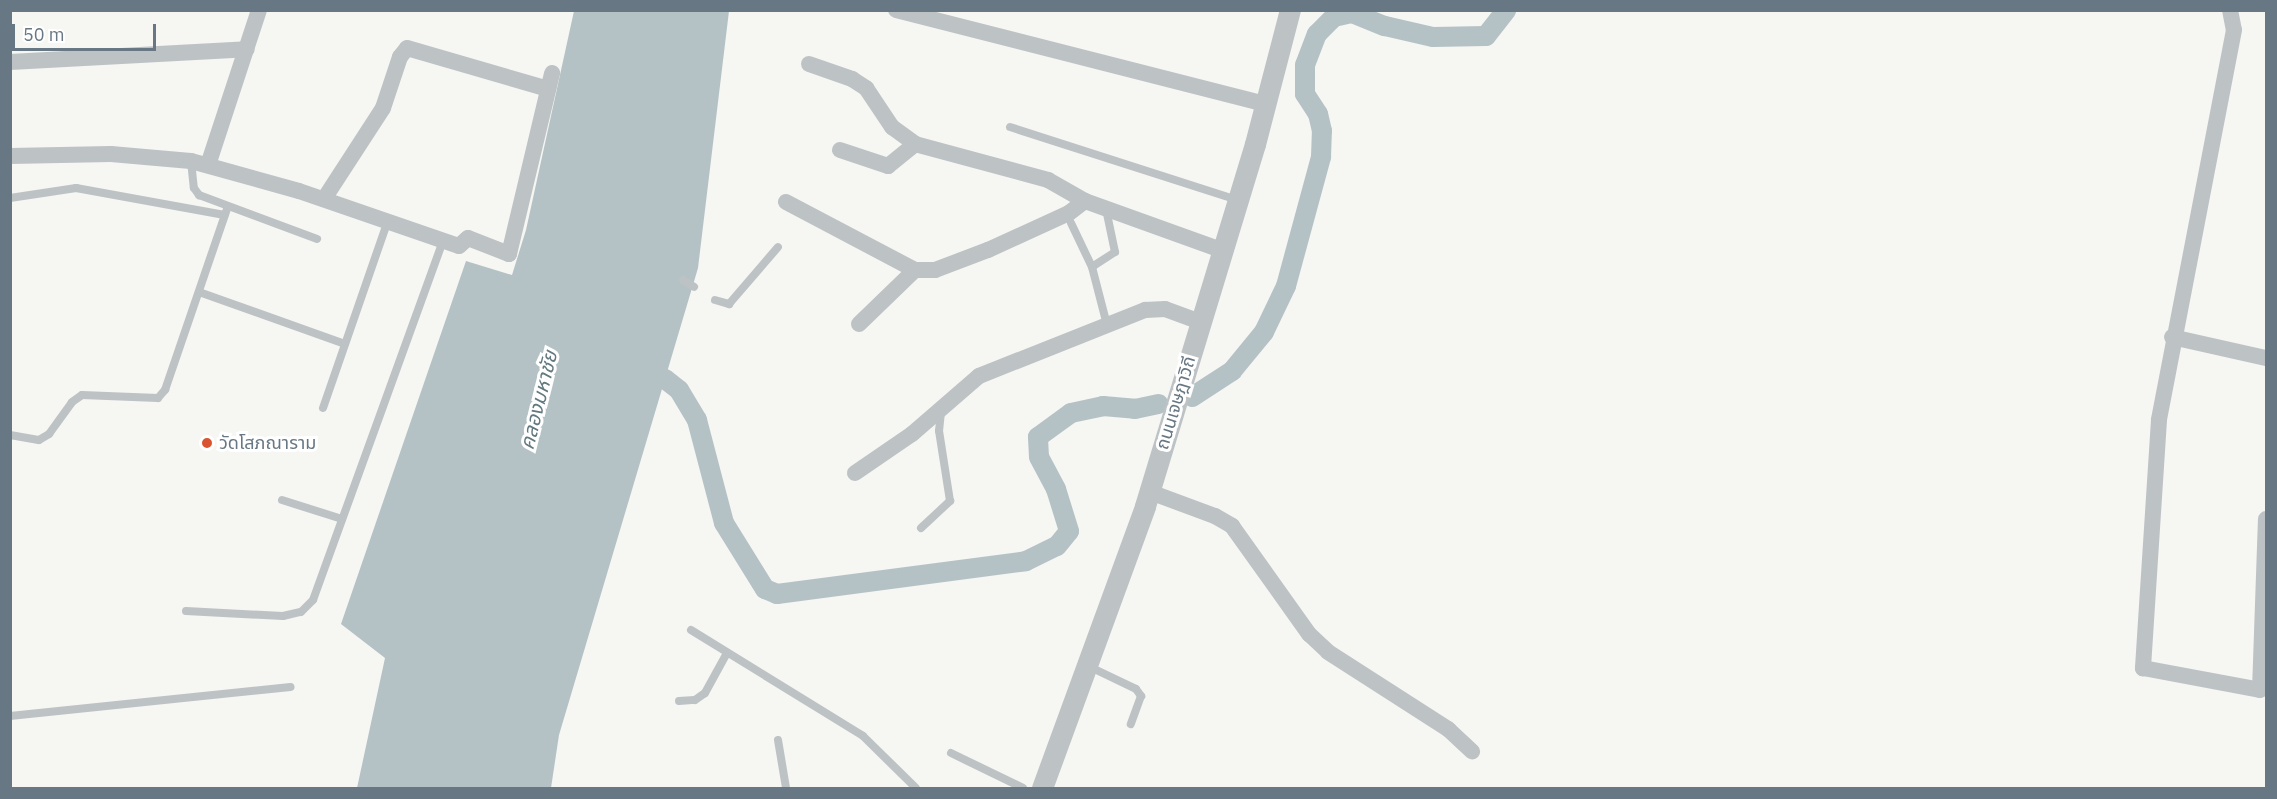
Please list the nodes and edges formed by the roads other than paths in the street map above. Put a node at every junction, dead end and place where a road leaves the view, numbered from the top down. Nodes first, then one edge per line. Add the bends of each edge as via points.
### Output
1 (259, 10) edge
2 (896, 10) edge
3 (1290, 10) edge
4 (2230, 10) edge
5 (247, 49) junction
6 (10, 62) edge
7 (809, 64) dead end
8 (1264, 104) junction
9 (1010, 127) dead end
10 (915, 144) junction
11 (840, 150) dead end
12 (10, 156) edge
13 (191, 161) junction
14 (208, 165) junction
15 (10, 198) edge
16 (324, 199) junction
17 (1237, 200) junction
18 (1085, 201) junction
19 (786, 202) dead end
20 (228, 206) junction
21 (1106, 209) junction
22 (225, 215) junction
23 (388, 220) junction
24 (1071, 223) dead end
25 (317, 239) dead end
26 (443, 240) junction
27 (778, 247) dead end
28 (1221, 250) junction
29 (1092, 267) junction
30 (915, 270) junction
31 (683, 280) dead end
32 (694, 287) dead end
33 (199, 292) junction
34 (715, 300) dead end
35 (1200, 322) junction
36 (859, 324) dead end
37 (1107, 325) junction
38 (2172, 336) junction
39 (345, 344) junction
40 (2266, 358) edge
41 (322, 408) dead end
42 (941, 409) junction
43 (10, 435) edge
44 (855, 473) dead end
45 (1150, 492) junction
46 (282, 500) dead end
47 (342, 519) junction
48 (2266, 519) edge
49 (921, 528) dead end
50 (186, 611) dead end
51 (691, 630) dead end
52 (727, 653) junction
53 (1088, 666) junction
54 (291, 687) dead end
55 (679, 701) dead end
56 (10, 716) edge
57 (1131, 724) dead end
58 (778, 740) dead end
59 (1472, 751) dead end
60 (951, 753) dead end
61 (786, 789) edge
62 (916, 789) edge
63 (1023, 789) edge
64 (1042, 789) edge

1 - 5 street
2 - 8 street
3 - 8 street, ถนนเจษฎาวิถี
4 - 38 street via 2234,30
5 - 6 street
5 - 14 street
7 - 10 street via 866,88 892,127
8 - 17 street, ถนนเจษฎาวิถี
9 - 17 lane
10 - 11 street via 888,166
10 - 18 street via 1048,180
12 - 13 street via 111,154
13 - 14 street
13 - 20 lane via 194,188 199,195
14 - 16 street
15 - 22 lane via 76,188
16 - 23 street
16 - 26 street via 383,108 399,57 407,48 550,81 511,252 468,238 459,246
17 - 28 street, ถนนเจษฎาวิถี
18 - 21 street
18 - 30 street via 1069,213 988,250 935,270
19 - 30 street
20 - 22 lane
20 - 25 lane
21 - 28 street
21 - 29 lane via 1115,252
22 - 33 lane
23 - 26 street
23 - 39 lane
24 - 29 lane
26 - 47 lane
27 - 34 lane via 729,304
28 - 35 street, ถนนเจษฎาวิถี
29 - 37 lane
30 - 36 street
31 - 32 lane
33 - 39 lane
33 - 43 lane via 165,390 158,398 82,395 72,402 49,434 39,440
35 - 37 street via 1165,309 1145,310
35 - 45 street, ถนนเจษฎาวิถี
37 - 42 street via 979,376
38 - 40 street
38 - 48 street via 2159,420 2143,668 2260,690
39 - 41 lane
42 - 44 street
42 - 49 lane via 939,431 950,501
45 - 53 street, ถนนเจษฎาวิถี
45 - 59 street via 1232,526 1309,634 1328,652 1448,729
46 - 47 lane
47 - 50 lane via 313,600 301,612 283,616
51 - 52 lane
52 - 55 lane via 705,693 695,700
52 - 62 lane via 863,736
53 - 57 lane via 1136,689 1141,696
53 - 64 street, ถนนเจษฎาวิถี
54 - 56 lane
58 - 61 lane
60 - 63 lane

